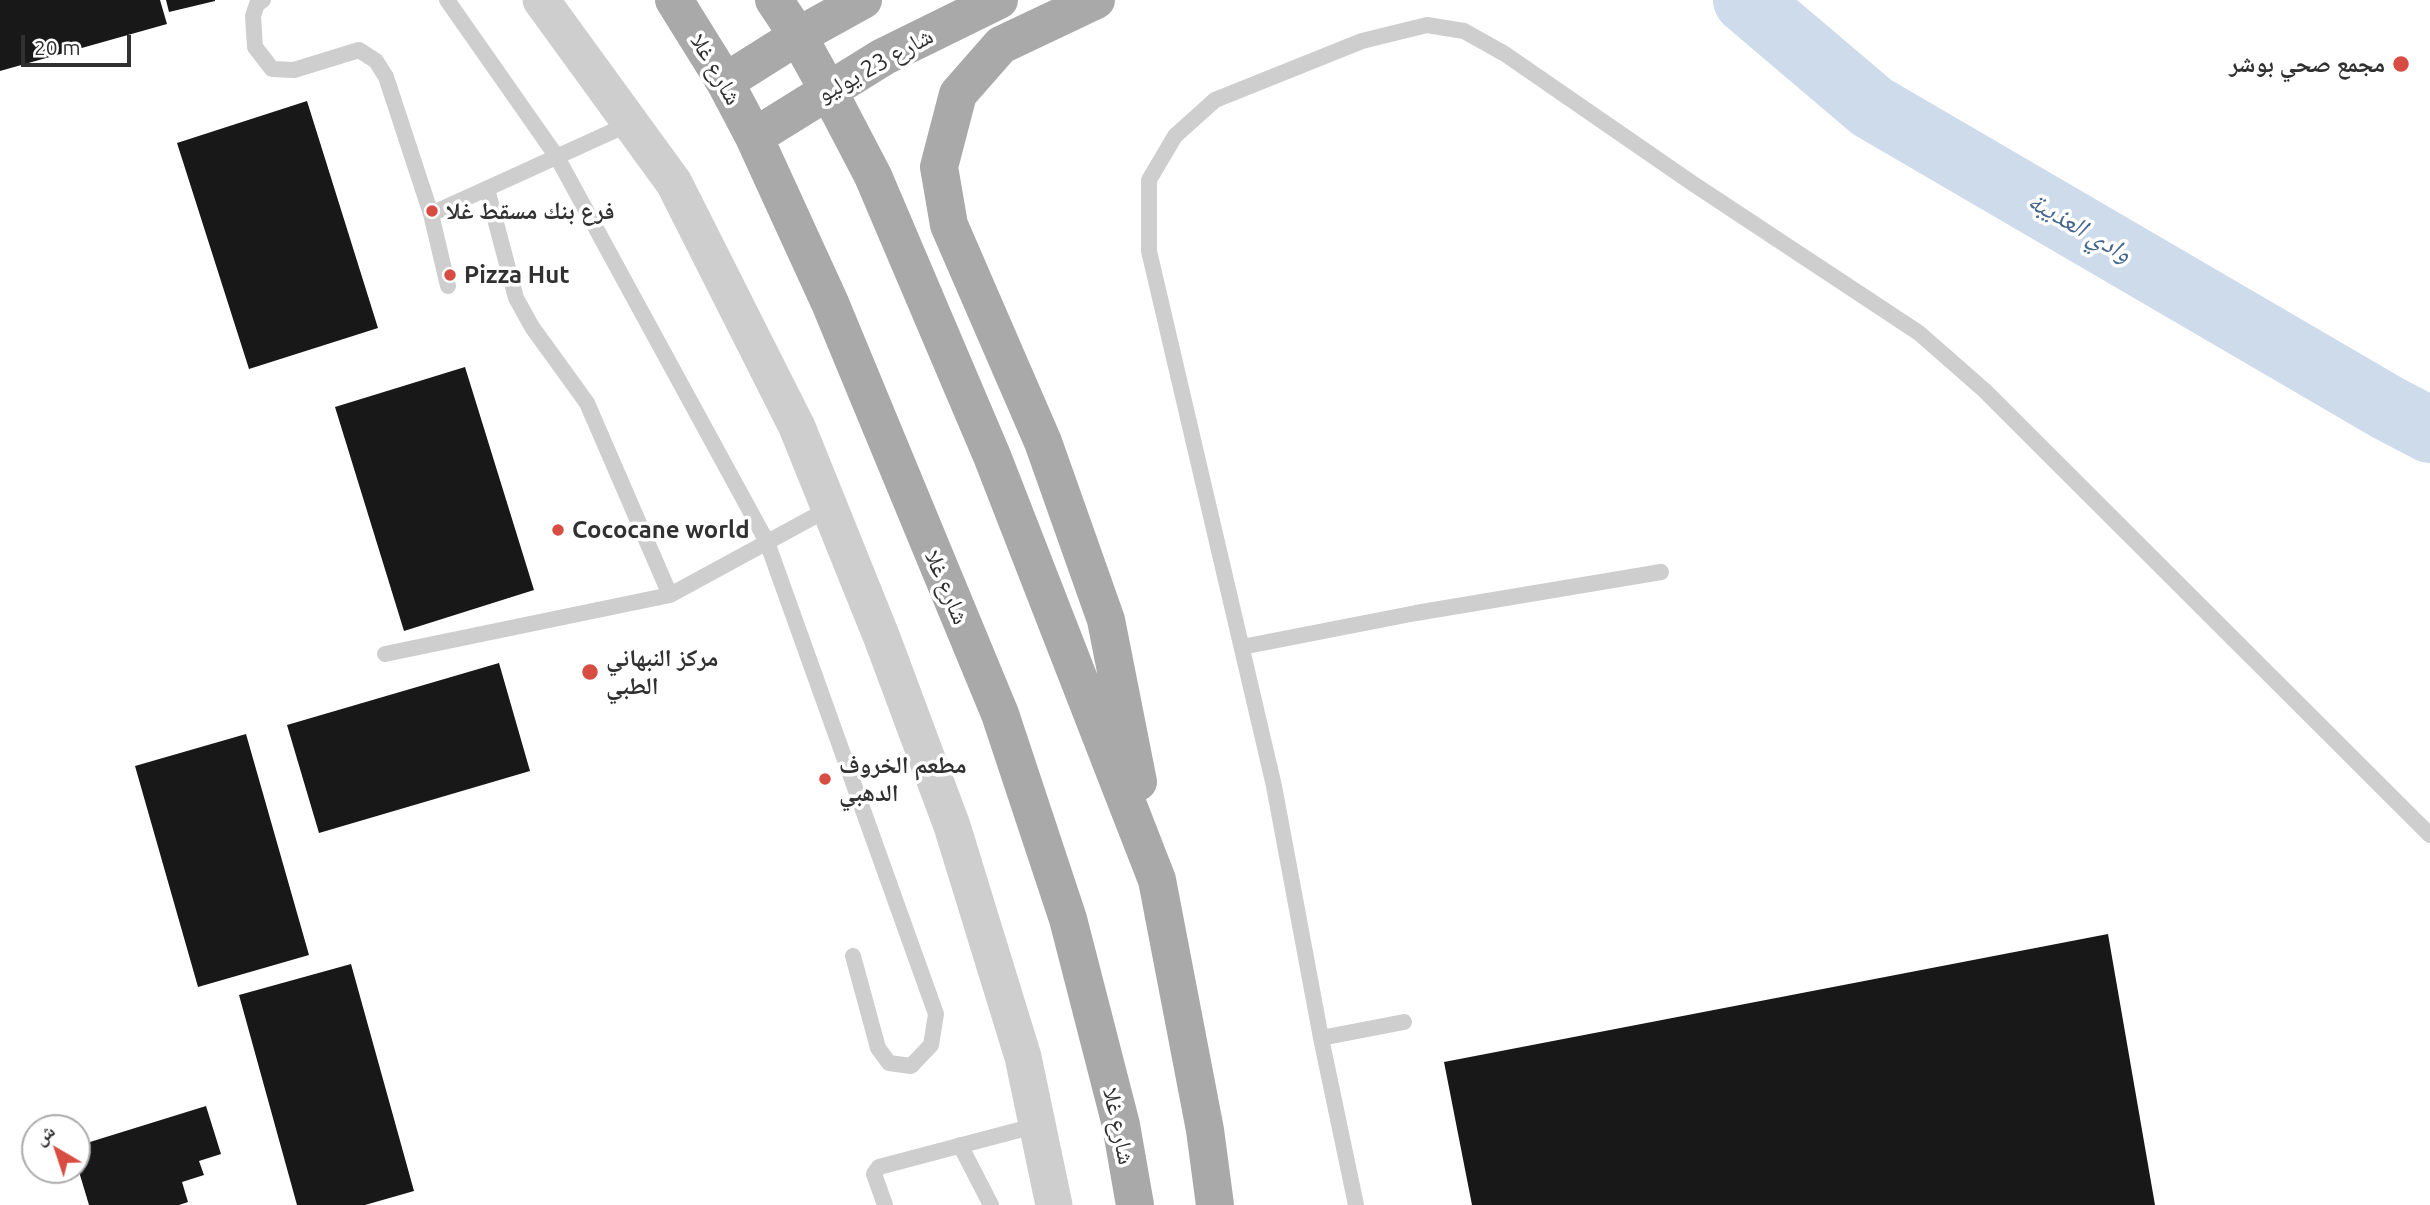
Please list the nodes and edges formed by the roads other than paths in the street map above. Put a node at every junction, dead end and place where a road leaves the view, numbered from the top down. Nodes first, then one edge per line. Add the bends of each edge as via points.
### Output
1 (263, 0) edge
2 (447, 0) edge
3 (541, 0) edge
4 (674, 0) edge
5 (774, 0) edge
6 (863, 0) edge
7 (999, 0) edge
8 (1096, 0) edge
9 (797, 36) junction
10 (725, 82) junction
11 (828, 90) junction
12 (631, 123) junction
13 (754, 137) junction
14 (558, 157) junction
15 (487, 189) junction
16 (431, 214) junction
17 (448, 286) dead end
18 (830, 508) junction
19 (767, 542) junction
20 (1661, 572) dead end
21 (670, 595) junction
22 (1242, 647) junction
23 (385, 654) dead end
24 (2430, 835) edge
25 (1157, 880) junction
26 (853, 956) dead end
27 (1404, 1021) dead end
28 (1321, 1038) junction
29 (1038, 1125) junction
30 (960, 1144) junction
31 (886, 1205) edge
32 (991, 1205) edge
33 (1054, 1205) edge
34 (1135, 1205) edge
35 (1215, 1205) edge
36 (1356, 1205) edge

1 - 16 lane via 253,16 255,47 272,69 294,70 359,50 376,61 386,77
2 - 14 lane
3 - 12 street
4 - 10 main road, شارع غلا
5 - 9 main road
6 - 9 main road
7 - 11 main road, شارع 23 يوليو via 883,57
8 - 25 main road via 1000,45 958,94 939,167 949,225 1043,442 1107,620
9 - 10 main road
9 - 11 main road
10 - 13 main road, شارع غلا
11 - 13 main road, شارع 23 يوليو
11 - 25 main road via 873,176 992,456
12 - 14 lane
12 - 18 street via 674,183 797,428
13 - 34 main road, شارع غلا via 830,303 1000,714 1068,919 1121,1125
14 - 15 lane
14 - 19 lane
15 - 16 lane
15 - 21 lane via 516,298 587,402
16 - 17 lane
18 - 19 lane
18 - 29 street via 952,826 1023,1057
19 - 21 lane
19 - 26 lane via 936,1013 931,1045 911,1066 890,1063 878,1048
20 - 22 lane
21 - 23 lane
22 - 24 lane via 1149,251 1149,180 1175,136 1215,100 1362,41 1427,25 1464,30 1919,333 1984,390
22 - 28 lane via 1274,786
25 - 35 main road
27 - 28 lane
28 - 36 lane
29 - 30 lane
29 - 33 street
30 - 31 lane via 879,1167 874,1174
30 - 32 lane

